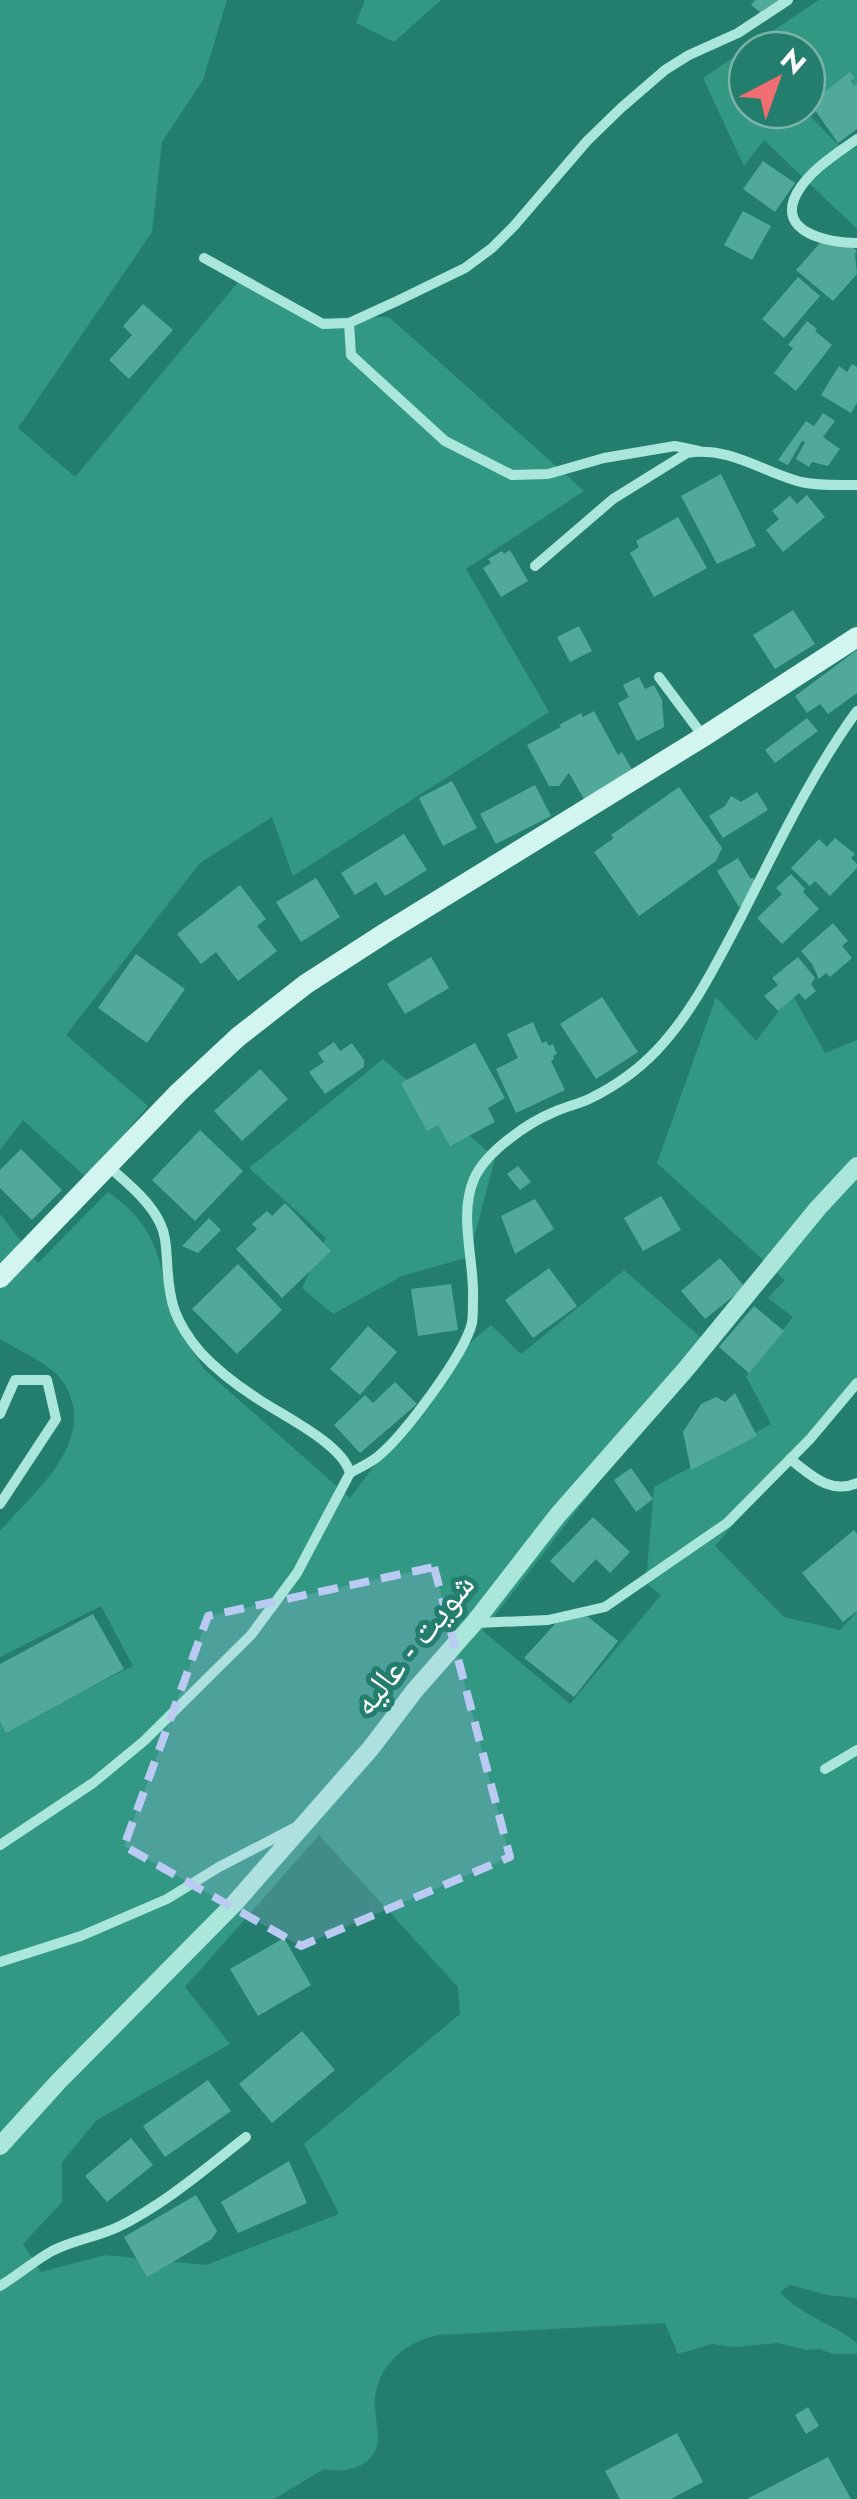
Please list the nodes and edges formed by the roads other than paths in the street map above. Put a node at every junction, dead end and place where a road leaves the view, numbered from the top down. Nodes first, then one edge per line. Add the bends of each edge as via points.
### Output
1 (788, 0) edge
2 (857, 139) edge
3 (857, 243) edge
4 (204, 258) dead end
5 (348, 323) junction
6 (700, 451) junction
7 (857, 485) edge
8 (535, 566) dead end
9 (857, 637) edge
10 (658, 676) dead end
11 (857, 711) edge
12 (703, 736) junction
13 (108, 1166) junction
14 (857, 1166) edge
15 (0, 1278) edge
16 (857, 1384) edge
17 (0, 1414) edge
18 (790, 1459) junction
19 (350, 1472) junction
20 (857, 1483) edge
21 (0, 1504) edge
22 (474, 1622) junction
23 (857, 1750) edge
24 (825, 1770) dead end
25 (305, 1823) junction
26 (0, 1844) edge
27 (0, 1962) edge
28 (246, 2137) dead end
29 (0, 2146) edge
30 (0, 2286) edge

1 - 5 street via 644,86 480,258
2 - 3 street via 808,179 792,209 812,236
4 - 5 street via 308,318
5 - 6 street via 351,355 445,440 512,475 548,474 675,446
6 - 7 street via 744,459 799,481
6 - 8 street via 613,499
9 - 12 main road
10 - 12 street
11 - 19 street via 809,785 715,969 673,1032 622,1080 550,1113 488,1157 468,1201 474,1298 463,1345 396,1439
12 - 13 main road via 306,984 238,1037
13 - 15 main road
13 - 19 street via 161,1224 174,1314 202,1353 225,1376 336,1450
14 - 22 street, شويت - عاليه
16 - 18 street
17 - 21 street via 15,1380 47,1380 56,1419
18 - 20 street via 826,1484 844,1489
18 - 22 street via 726,1523 606,1607 548,1620
19 - 26 street via 297,1572 251,1636 132,1752
22 - 25 street, شويت - عاليه
23 - 24 street
25 - 27 street via 167,1898
25 - 29 street, شويت - عاليه
28 - 30 street via 146,2210 52,2251

